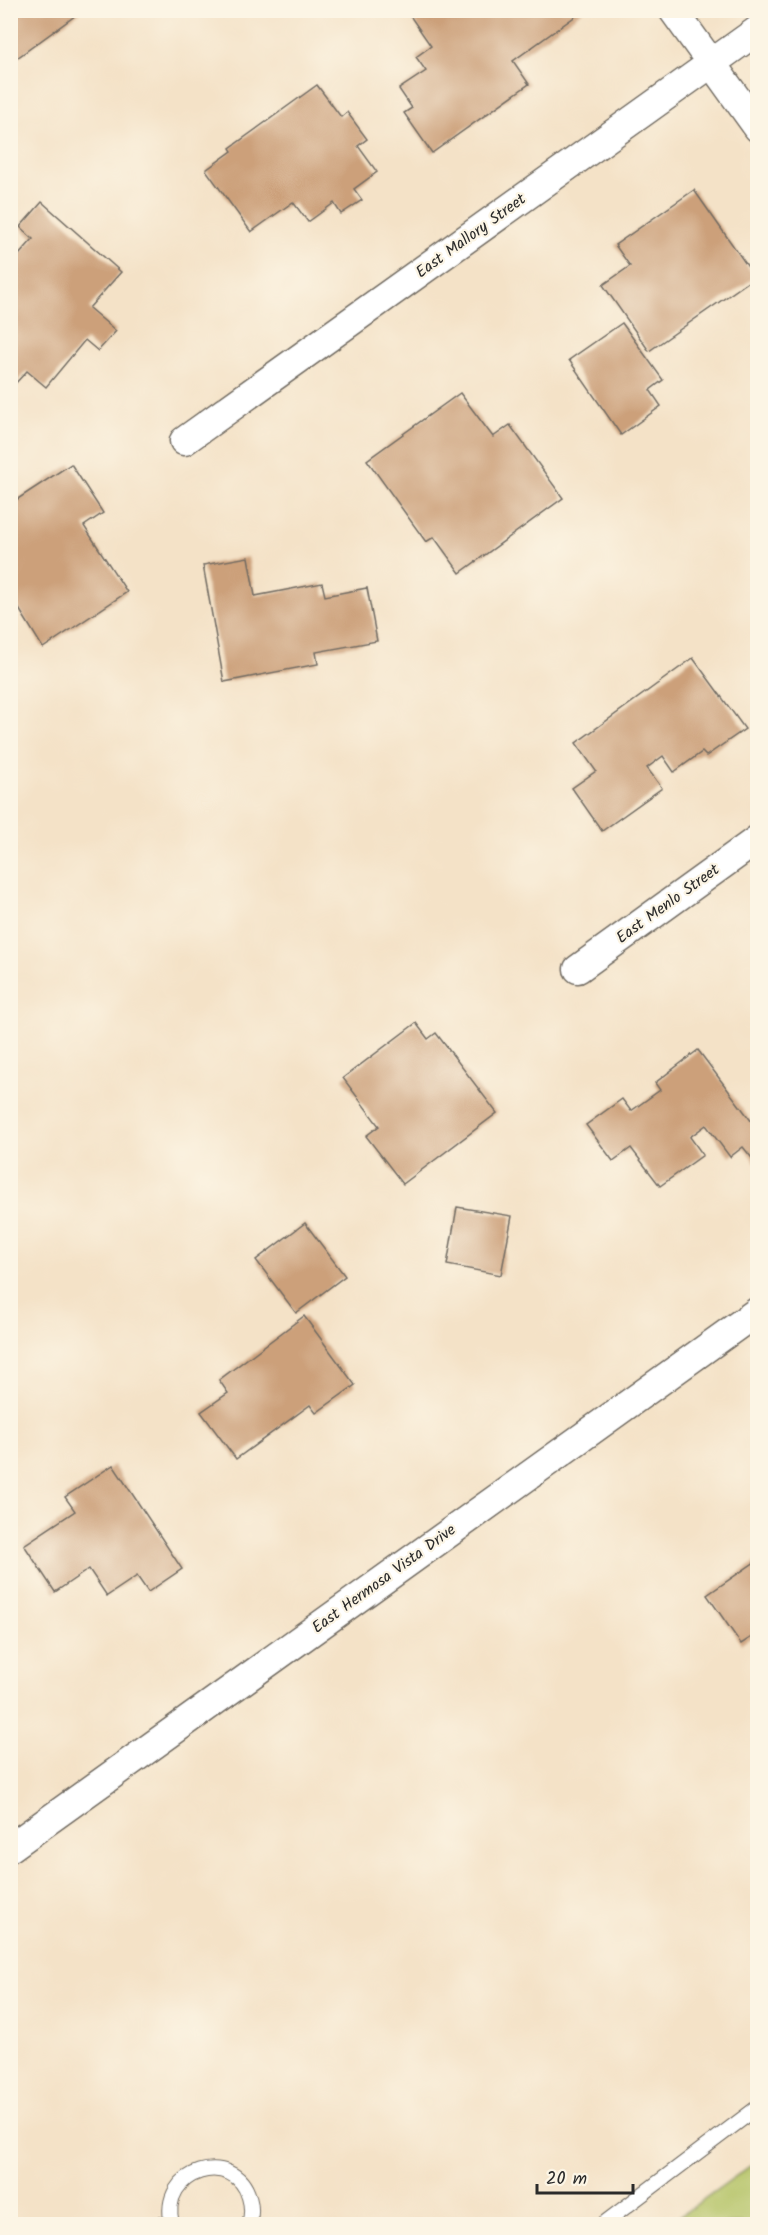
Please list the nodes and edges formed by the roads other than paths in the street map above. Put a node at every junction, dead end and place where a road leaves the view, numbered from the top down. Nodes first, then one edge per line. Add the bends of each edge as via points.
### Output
1 (673, 10) edge
2 (758, 30) edge
3 (711, 63) junction
4 (758, 128) edge
5 (184, 441) dead end
6 (758, 839) edge
7 (578, 969) dead end
8 (758, 1311) edge
9 (10, 1848) edge
10 (758, 2107) edge
11 (150, 2224) edge
12 (158, 2224) edge
13 (172, 2224) edge
14 (249, 2224) edge
15 (603, 2224) edge

1 - 3 street
2 - 3 street, East Mallory Street
3 - 4 street
3 - 5 street, East Mallory Street
6 - 7 street, East Menlo Street
8 - 9 street, East Hermosa Vista Drive
10 - 15 lane
11 - 12 lane
13 - 14 lane via 172,2195 180,2183 191,2174 217,2169 240,2181 248,2192 252,2205

